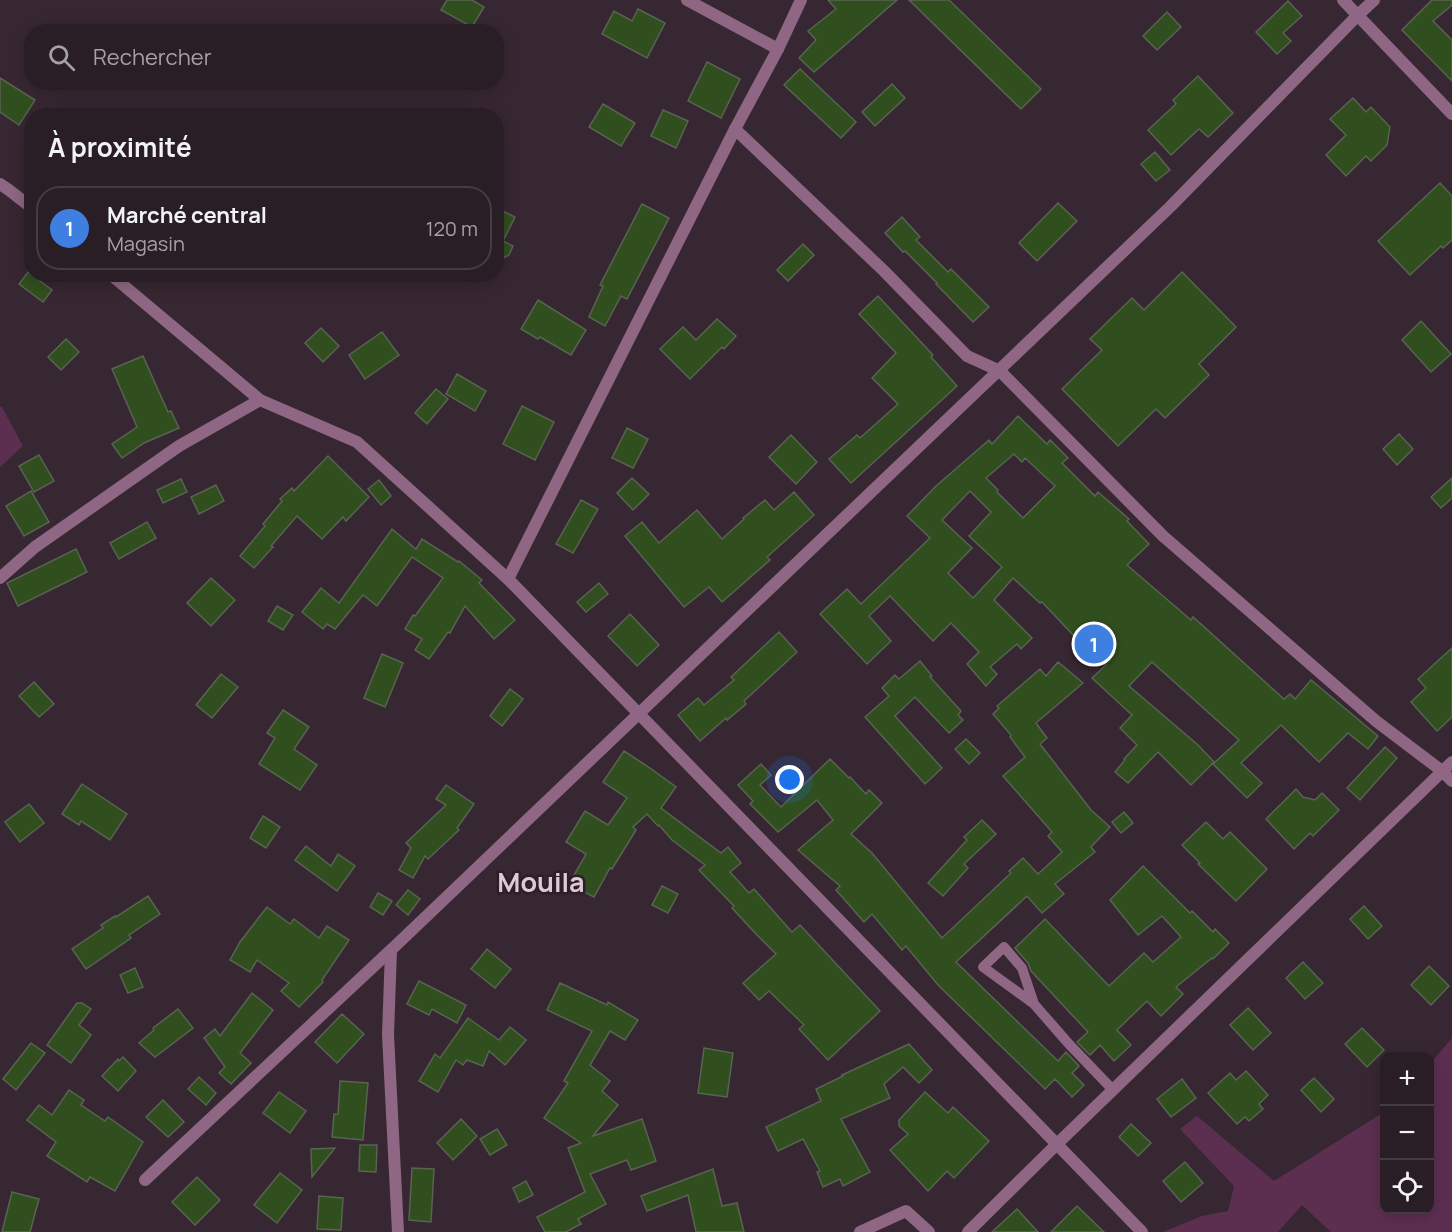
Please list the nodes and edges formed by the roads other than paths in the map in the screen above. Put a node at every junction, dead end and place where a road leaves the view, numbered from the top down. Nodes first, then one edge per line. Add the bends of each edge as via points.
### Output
1 (687, 0) edge
2 (801, 0) edge
3 (1342, 0) edge
4 (1374, 0) edge
5 (1358, 15) junction
6 (778, 49) junction
7 (1452, 114) edge
8 (735, 129) junction
9 (0, 184) edge
10 (24, 202) edge
11 (120, 282) edge
12 (1000, 371) junction
13 (260, 400) junction
14 (0, 578) edge
15 (508, 579) junction
16 (639, 715) junction
17 (1452, 762) edge
18 (1442, 771) junction
19 (1452, 781) edge
20 (391, 950) junction
21 (1034, 1004) junction
22 (1113, 1090) junction
23 (1057, 1144) junction
24 (145, 1180) dead end
25 (398, 1232) edge
26 (860, 1232) edge
27 (929, 1232) edge
28 (968, 1232) edge
29 (1142, 1232) edge

1 - 6 street
2 - 6 street
3 - 5 street
4 - 5 street
5 - 7 street
5 - 12 street via 1170,207
6 - 8 street
8 - 12 street via 967,356
8 - 15 street
9 - 10 street
11 - 13 street
12 - 16 street
12 - 18 street via 1163,536 1376,721
13 - 14 street via 179,446 35,547
13 - 15 street via 357,442
15 - 16 street
16 - 20 street
16 - 23 street
17 - 18 street
18 - 19 street
18 - 22 street
20 - 24 street
20 - 25 street via 388,1035
21 - 21 lane via 983,967 1004,947 1022,968
21 - 22 lane
22 - 23 street
23 - 28 street
23 - 29 street
26 - 27 street via 906,1211

